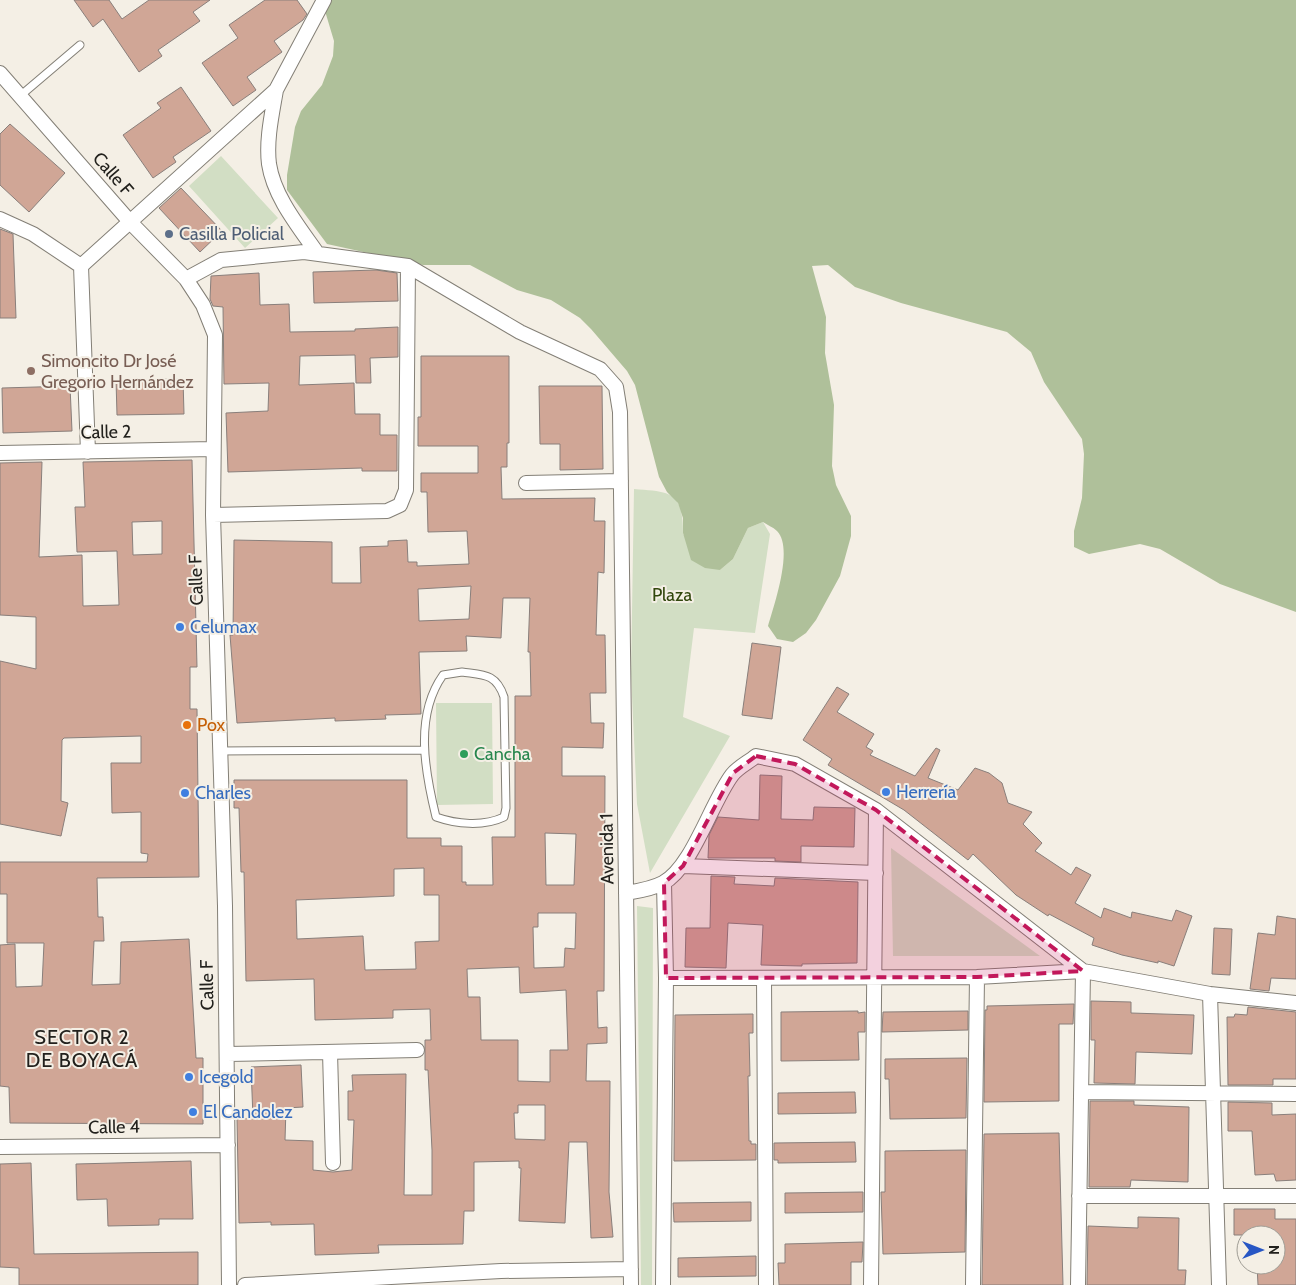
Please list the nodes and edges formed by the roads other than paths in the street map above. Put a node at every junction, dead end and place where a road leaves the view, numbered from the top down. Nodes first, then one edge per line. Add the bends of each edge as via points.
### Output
1 (324, 0) edge
2 (80, 45) dead end
3 (0, 73) edge
4 (276, 90) junction
5 (20, 96) junction
6 (0, 219) edge
7 (131, 223) junction
8 (317, 253) junction
9 (81, 266) junction
10 (408, 266) junction
11 (186, 279) junction
12 (213, 449) junction
13 (88, 452) junction
14 (0, 453) edge
15 (621, 481) junction
16 (526, 483) dead end
17 (213, 515) junction
18 (424, 750) junction
19 (219, 751) junction
20 (876, 810) junction
21 (683, 866) junction
22 (876, 873) junction
23 (664, 883) junction
24 (626, 893) junction
25 (1083, 971) junction
26 (977, 977) junction
27 (666, 978) junction
28 (764, 978) junction
29 (876, 978) junction
30 (1210, 994) junction
31 (1296, 1003) edge
32 (417, 1050) dead end
33 (330, 1052) junction
34 (227, 1054) junction
35 (1081, 1092) junction
36 (1214, 1092) junction
37 (1296, 1094) edge
38 (228, 1145) junction
39 (0, 1147) edge
40 (333, 1163) dead end
41 (1079, 1196) junction
42 (1216, 1196) junction
43 (1296, 1196) edge
44 (631, 1269) junction
45 (229, 1285) edge
46 (245, 1285) edge
47 (630, 1285) edge
48 (663, 1285) edge
49 (766, 1285) edge
50 (870, 1285) edge
51 (973, 1285) edge
52 (1078, 1285) edge
53 (1219, 1285) edge

1 - 4 street
2 - 5 lane
3 - 5 street, Calle F
4 - 7 street
4 - 8 street via 270,126 269,165 284,206
5 - 7 street, Calle F
6 - 9 street via 33,234
7 - 9 street
7 - 11 street, Calle F
8 - 10 street
8 - 11 street via 222,260
9 - 13 street
10 - 15 street, Avenida 1 via 520,332 600,369 616,387 620,412
10 - 17 street via 406,490 400,505 386,511
11 - 12 street, Calle F via 204,305 215,335
12 - 13 street, Calle 2
12 - 17 street, Calle F
13 - 14 street, Calle 2
15 - 16 street
15 - 24 street, Avenida 1
17 - 19 street, Calle F
18 - 18 lane via 433,690 443,676 462,672 490,677 500,684 504,697 504,817 496,821 456,824 436,817
18 - 19 lane
19 - 34 street, Calle F
20 - 21 street via 795,764 756,756 733,773
20 - 22 street
20 - 25 street
21 - 22 street
21 - 23 street
22 - 29 street
23 - 24 street
23 - 27 street
24 - 44 street, Avenida 1
25 - 26 street
25 - 30 street
25 - 35 street
26 - 29 street
26 - 51 street
27 - 28 street
27 - 48 street
28 - 29 street
28 - 49 street
29 - 50 street
30 - 31 street
30 - 36 street
32 - 33 street
33 - 34 street
33 - 40 street
34 - 38 street, Calle F
35 - 36 street
35 - 41 street
36 - 37 street
36 - 42 street
38 - 39 street, Calle 4
38 - 45 street, Calle F
41 - 42 street
41 - 52 street
42 - 43 street
42 - 53 street
44 - 46 street via 501,1271
44 - 47 street, Avenida 1

